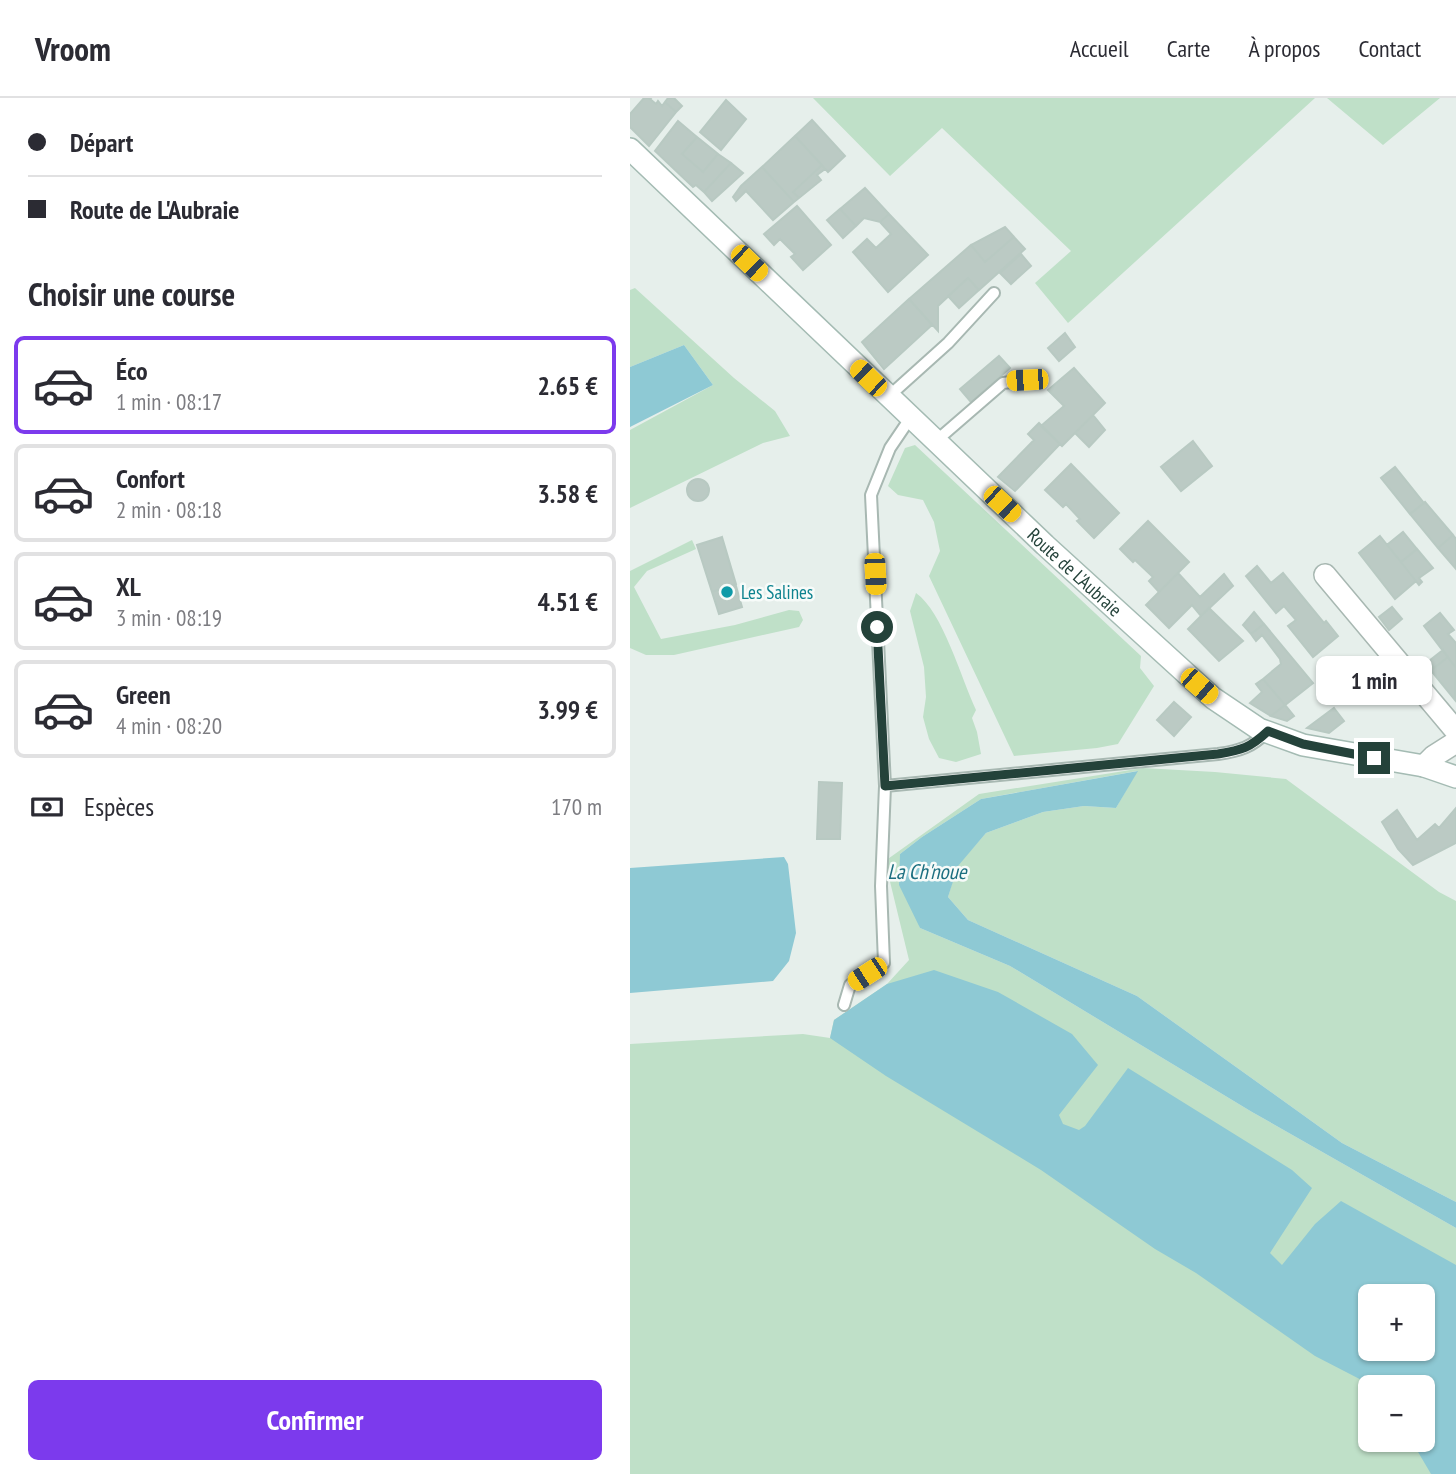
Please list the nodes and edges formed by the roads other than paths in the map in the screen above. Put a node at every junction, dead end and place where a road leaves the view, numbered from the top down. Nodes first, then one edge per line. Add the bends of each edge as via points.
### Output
1 (630, 149) edge
2 (994, 293) dead end
3 (1027, 380) dead end
4 (888, 397) junction
5 (911, 417) junction
6 (936, 441) junction
7 (1325, 575) dead end
8 (1268, 731) junction
9 (1456, 731) edge
10 (1456, 742) edge
11 (1424, 766) junction
12 (1456, 777) edge
13 (885, 786) junction
14 (844, 1005) dead end

1 - 4 street, Route de L'Aubraie
2 - 4 lane
3 - 6 lane via 1003,383
4 - 5 street, Route de L'Aubraie
5 - 6 street, Route de L'Aubraie
5 - 13 lane via 890,448 871,495
6 - 8 street, Route de L'Aubraie via 1185,674 1237,715
7 - 9 street
8 - 11 street, Route de L'Aubraie via 1303,744
8 - 13 lane via 1242,750 1218,754
10 - 11 street
11 - 12 street, Route de L'Aubraie
13 - 14 lane via 884,963 850,985

